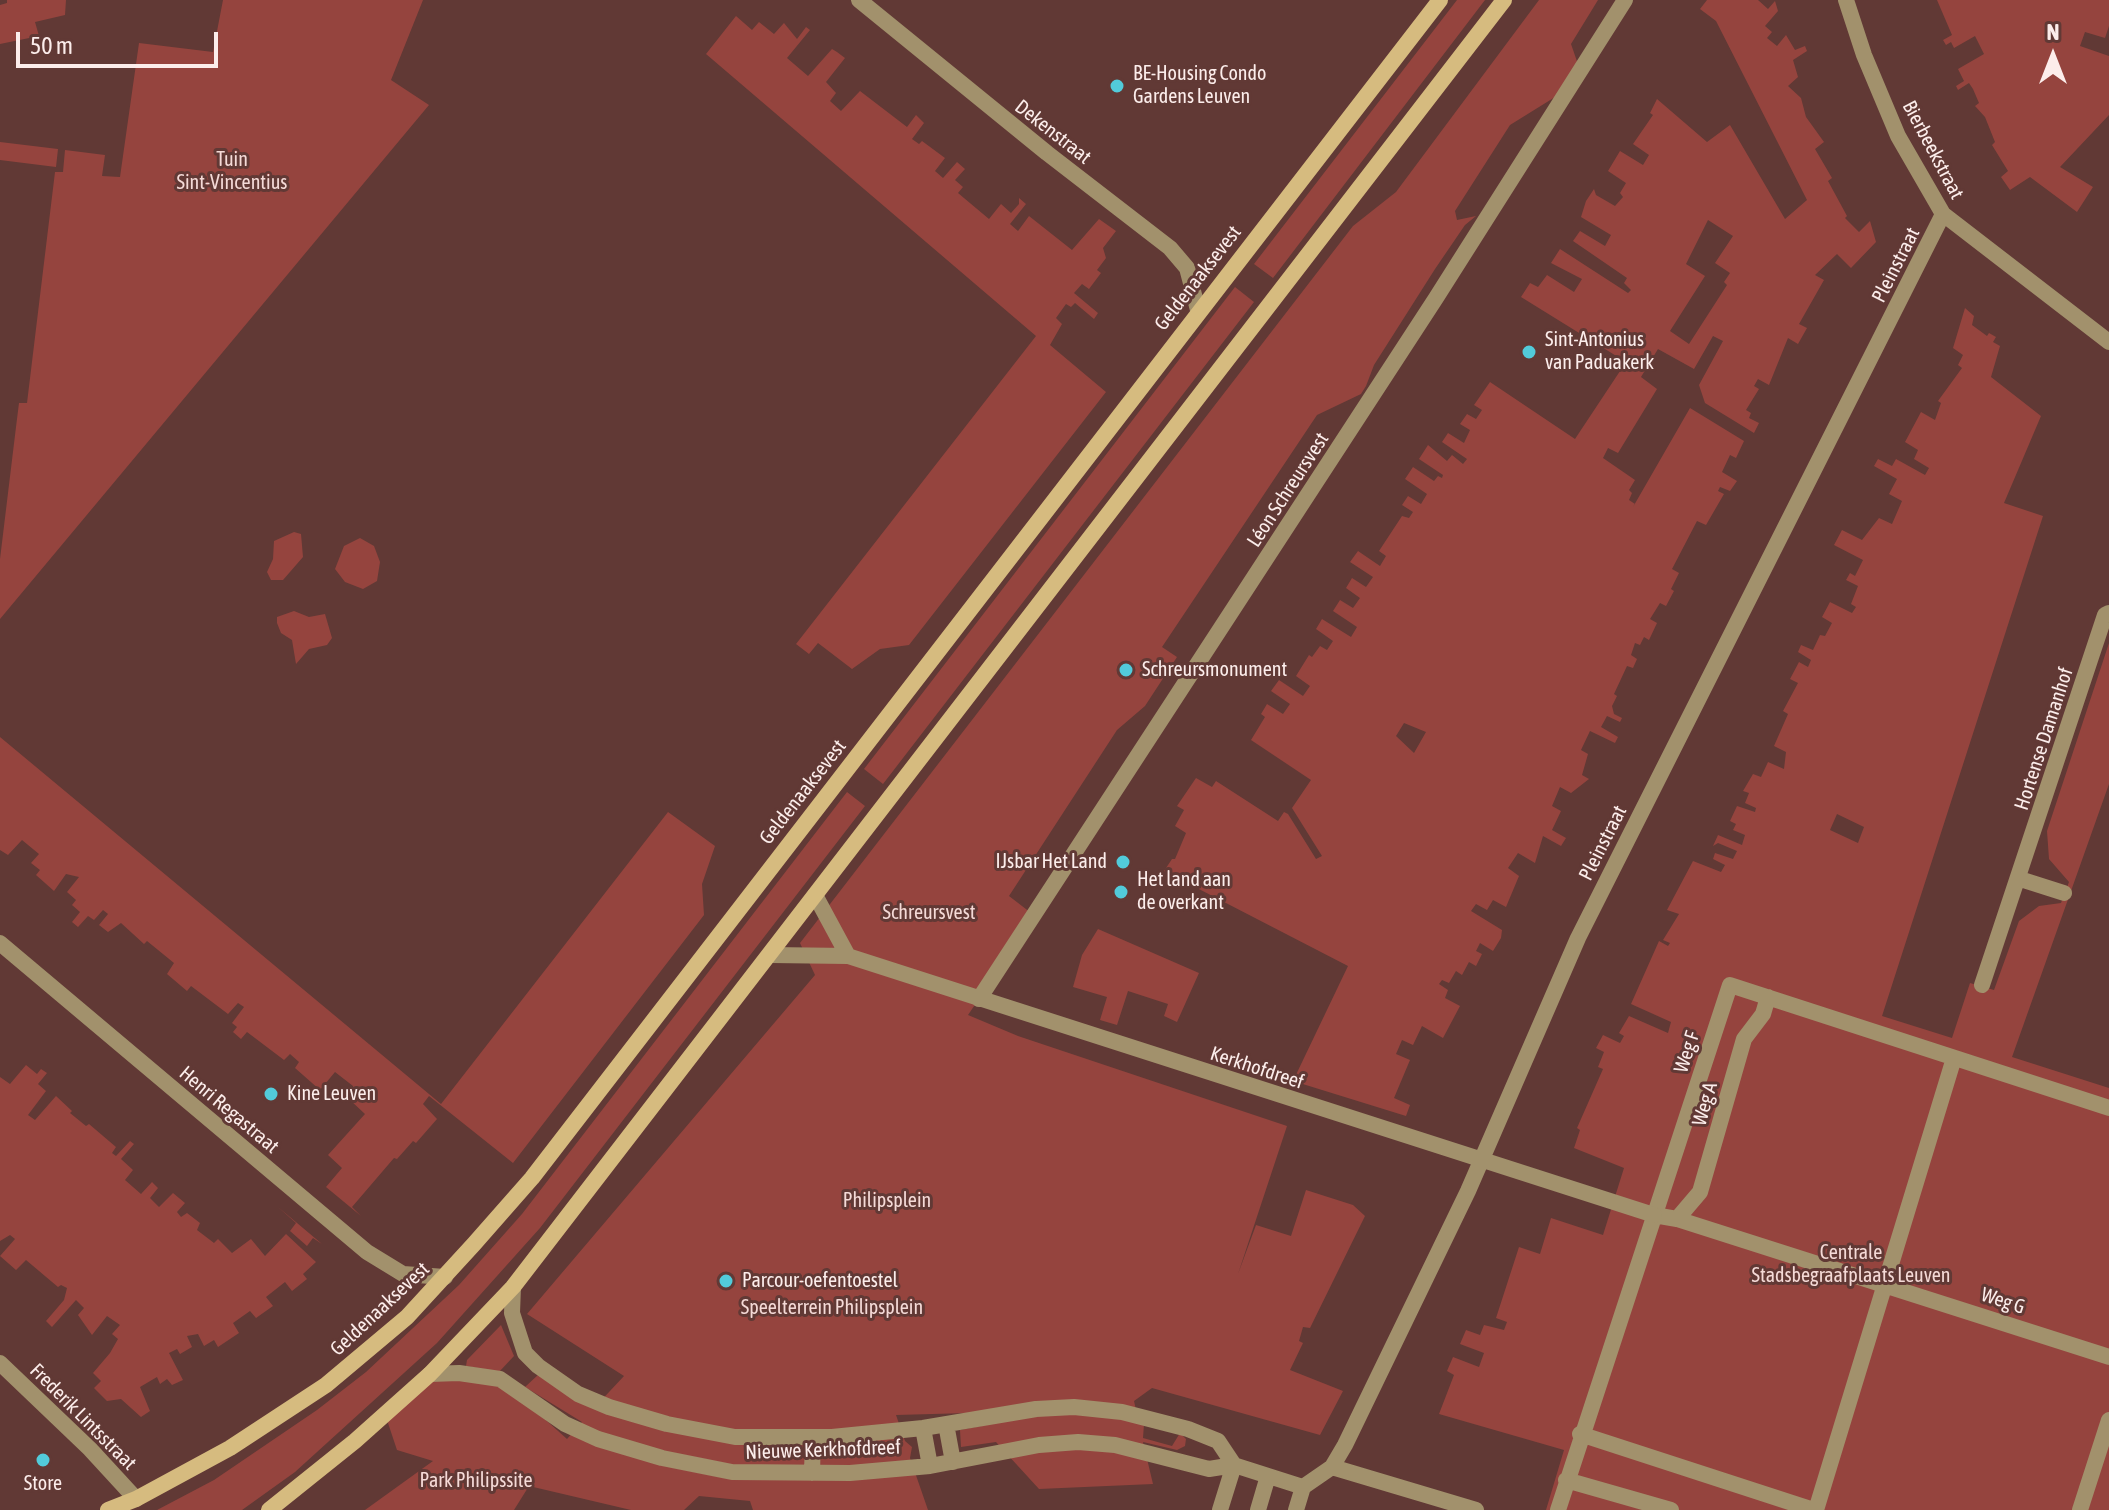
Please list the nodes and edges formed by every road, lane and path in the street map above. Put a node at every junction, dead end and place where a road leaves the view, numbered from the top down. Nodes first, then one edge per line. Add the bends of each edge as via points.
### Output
1 (859, 0) edge
2 (1440, 0) edge
3 (1504, 0) edge
4 (1625, 0) edge
5 (1846, 0) edge
6 (1943, 214) junction
7 (1198, 310) junction
8 (2109, 342) edge
9 (2109, 613) edge
10 (2020, 879) junction
11 (2064, 893) dead end
12 (815, 895) junction
13 (0, 943) edge
14 (771, 955) junction
15 (848, 956) junction
16 (1982, 985) dead end
17 (1768, 997) junction
18 (979, 999) junction
19 (1954, 1058) junction
20 (2109, 1108) edge
21 (1482, 1160) junction
22 (1654, 1215) junction
23 (1677, 1219) junction
24 (445, 1277) junction
25 (1886, 1284) junction
26 (513, 1287) junction
27 (2109, 1357) edge
28 (0, 1363) edge
29 (430, 1374) junction
30 (2109, 1420) edge
31 (946, 1424) junction
32 (923, 1428) junction
33 (1580, 1434) junction
34 (813, 1437) junction
35 (953, 1462) junction
36 (1234, 1465) junction
37 (930, 1466) junction
38 (1332, 1467) junction
39 (812, 1473) junction
40 (1268, 1476) junction
41 (1566, 1480) junction
42 (1303, 1487) junction
43 (136, 1499) junction
44 (108, 1510) edge
45 (269, 1510) edge
46 (1220, 1510) edge
47 (1258, 1510) edge
48 (1296, 1510) edge
49 (1476, 1510) edge
50 (1558, 1510) edge
51 (1671, 1510) edge
52 (1815, 1510) edge
53 (2080, 1510) edge

1 - 7 street, Dekenstraat via 1170,248 1187,268
2 - 7 main road, Geldenaaksevest
3 - 12 main road
4 - 18 street, Léon Schreursvest
5 - 6 street, Bierbeekstraat via 1898,136
6 - 8 street, Bierbeekstraat
6 - 21 street, Pleinstraat via 1578,938
7 - 24 main road, Geldenaaksevest via 532,1178
9 - 10 street, Hortense Damanhof
10 - 11 street
10 - 16 street, Hortense Damanhof
12 - 14 main road
12 - 15 street
13 - 24 street, Henri Regastraat via 367,1252 403,1274
14 - 15 street, Kerkhofdreef
14 - 26 main road
15 - 18 street, Kerkhofdreef
17 - 19 street, Weg F
17 - 22 street, Weg F via 1730,985
17 - 23 street, Weg A via 1763,1014 1744,1039 1700,1192
18 - 21 street, Kerkhofdreef
19 - 20 street, Weg F
19 - 25 street
21 - 22 street, Kerkhofdreef
21 - 38 street, Pleinstraat
22 - 23 street, Weg G
22 - 33 street, Weg F
23 - 25 street, Weg G
24 - 43 main road, Geldenaaksevest via 407,1317 326,1385 267,1427
25 - 27 street, Weg G
25 - 52 street
26 - 29 main road
26 - 34 street, Nieuwe Kerkhofdreef via 512,1313 525,1353 578,1394 707,1433
28 - 43 street, Frederik Lintsstraat
29 - 39 street, Nieuwe Kerkhofdreef via 500,1379 565,1424 662,1458 732,1472
29 - 45 main road
30 - 53 street
31 - 32 street, Nieuwe Kerkhofdreef
31 - 35 street
31 - 36 street, Nieuwe Kerkhofdreef via 1036,1409 1122,1412 1218,1441
32 - 34 street, Nieuwe Kerkhofdreef
32 - 37 street
33 - 41 street, Weg F
33 - 52 street
34 - 39 street
35 - 36 street, Nieuwe Kerkhofdreef via 1078,1442 1115,1445 1209,1469
35 - 37 street, Nieuwe Kerkhofdreef
36 - 40 street, Nieuwe Kerkhofdreef
36 - 46 street
37 - 39 street, Nieuwe Kerkhofdreef
38 - 42 street, Pleinstraat
38 - 49 street
40 - 42 street, Nieuwe Kerkhofdreef
40 - 47 street
41 - 50 street, Weg F
41 - 51 street
42 - 48 street
43 - 44 main road, Geldenaaksevest

